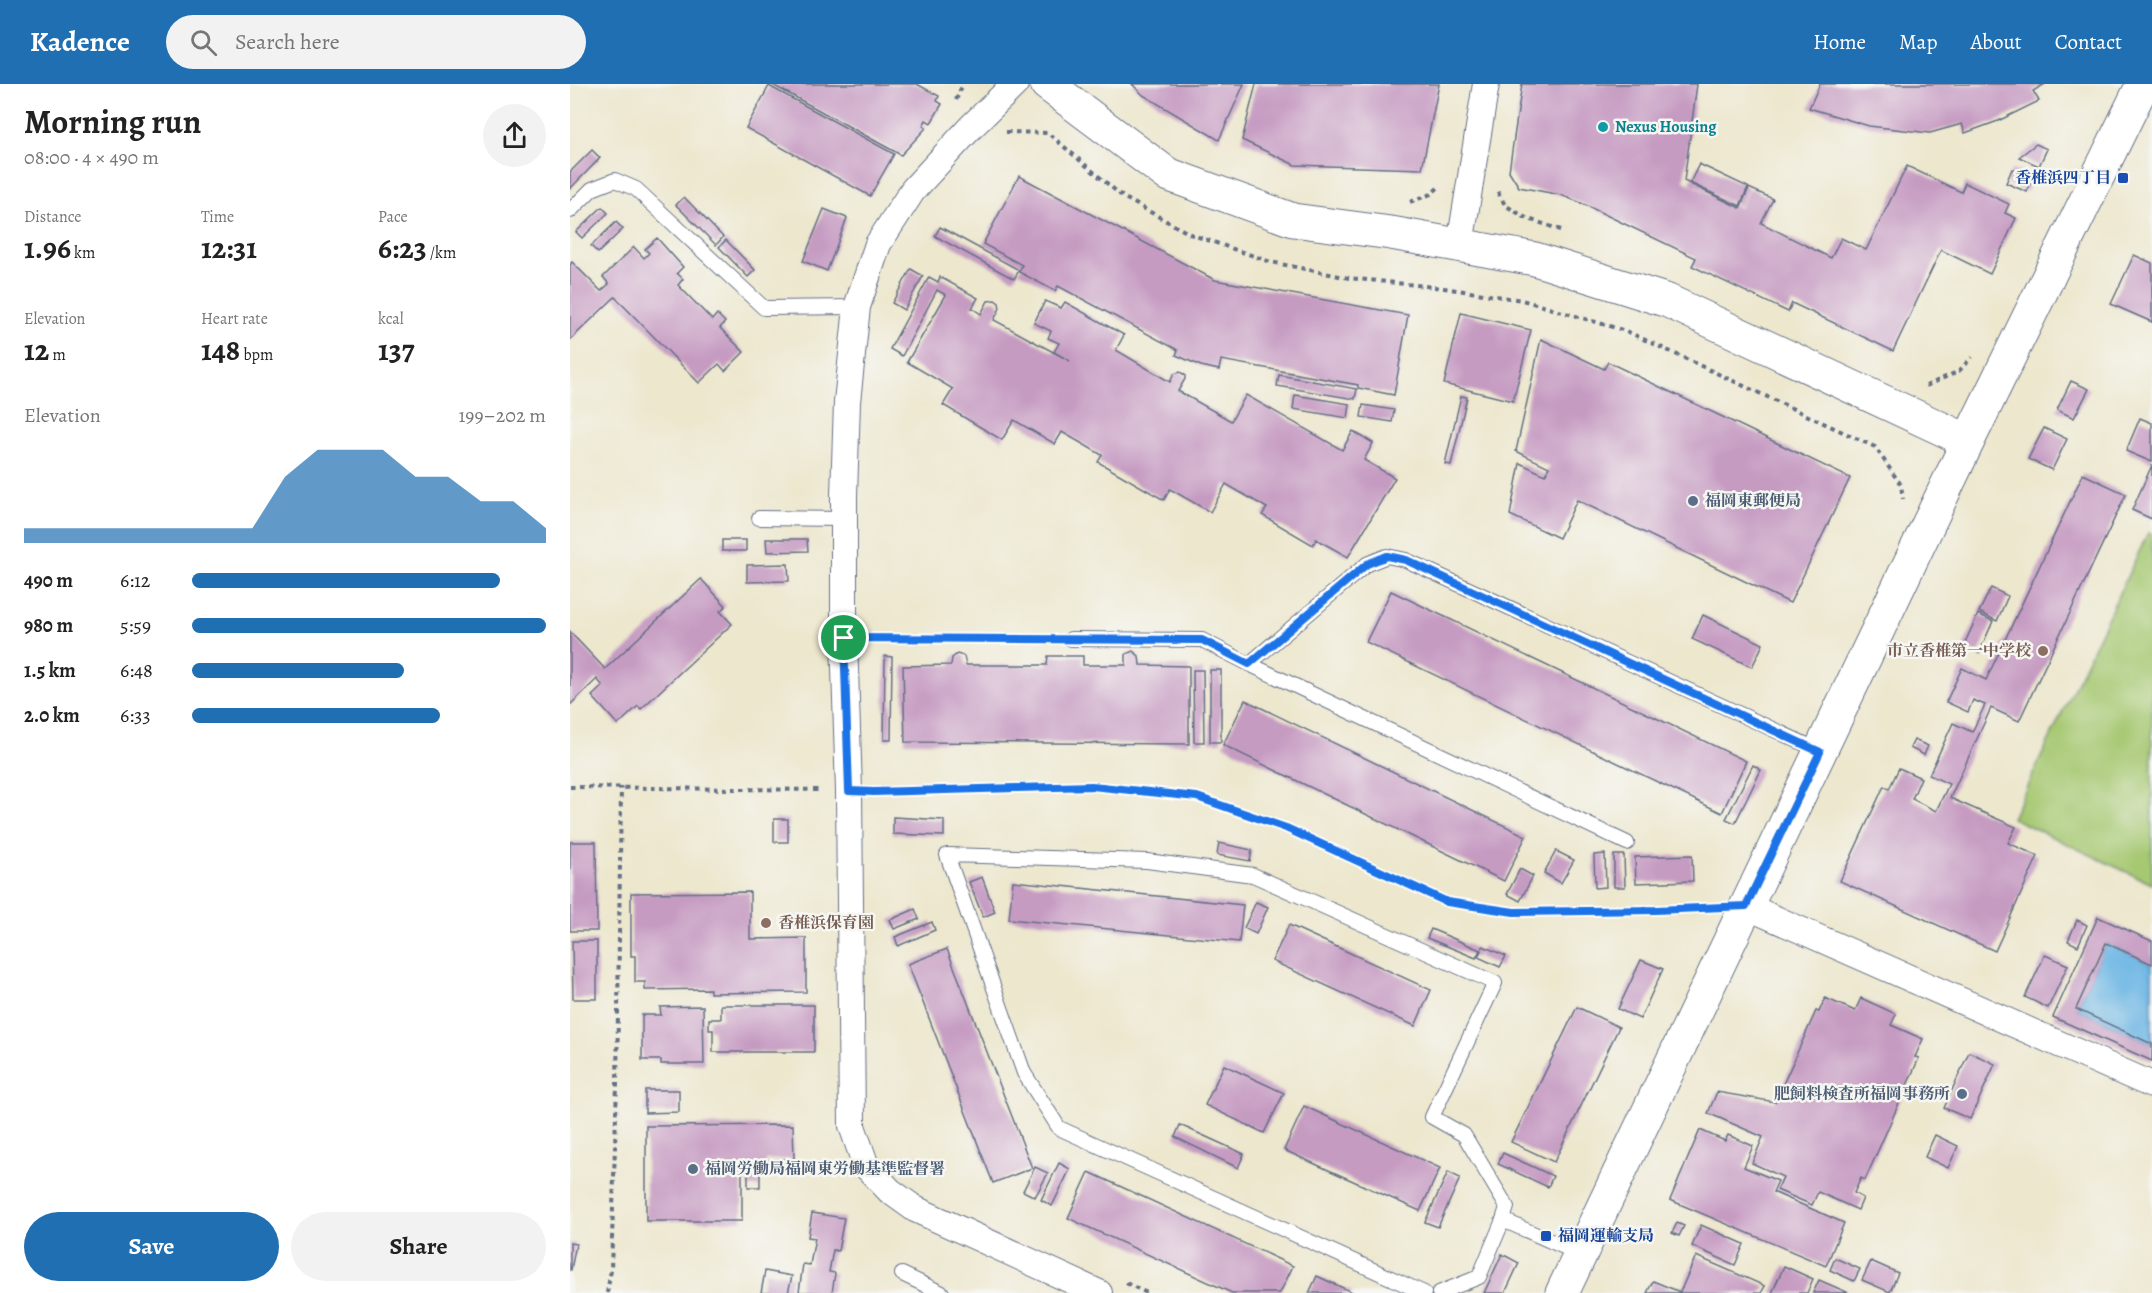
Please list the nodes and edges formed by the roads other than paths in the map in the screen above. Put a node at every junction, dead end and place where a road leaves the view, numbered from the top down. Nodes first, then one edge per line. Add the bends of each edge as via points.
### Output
1 (1015, 84) edge
2 (1047, 84) edge
3 (1486, 84) edge
4 (2144, 84) edge
5 (570, 211) edge
6 (1460, 245) junction
7 (857, 307) junction
8 (1968, 441) junction
9 (759, 518) dead end
10 (844, 519) junction
11 (1071, 639) road end
12 (1249, 664) junction
13 (1820, 752) junction
14 (1627, 843) dead end
15 (1746, 906) junction
16 (2152, 1085) edge
17 (1503, 1220) junction
18 (1580, 1254) junction
19 (902, 1274) dead end
20 (942, 1293) edge
21 (1099, 1293) edge
22 (1424, 1293) edge
23 (1439, 1293) edge
24 (1562, 1293) edge

1 - 7 street via 914,190 878,244
2 - 6 street via 1167,174 1293,220
3 - 6 street
4 - 8 street
5 - 7 lane via 592,189 615,180 636,189 764,308
6 - 8 street via 1535,259 1668,301
7 - 10 street via 847,402
8 - 13 street
9 - 10 lane
10 - 21 street via 852,1126 866,1166 915,1209
11 - 12 lane via 1202,640
12 - 13 lane via 1367,564 1387,556 1406,560
12 - 14 lane
13 - 15 street
15 - 16 street
15 - 18 street
17 - 18 lane
17 - 22 lane via 1506,1208 1464,1135 1432,1117 1495,983 1253,875 1147,861 947,855 1024,1073 1059,1128
17 - 23 lane via 1479,1277
18 - 24 street
19 - 20 lane

